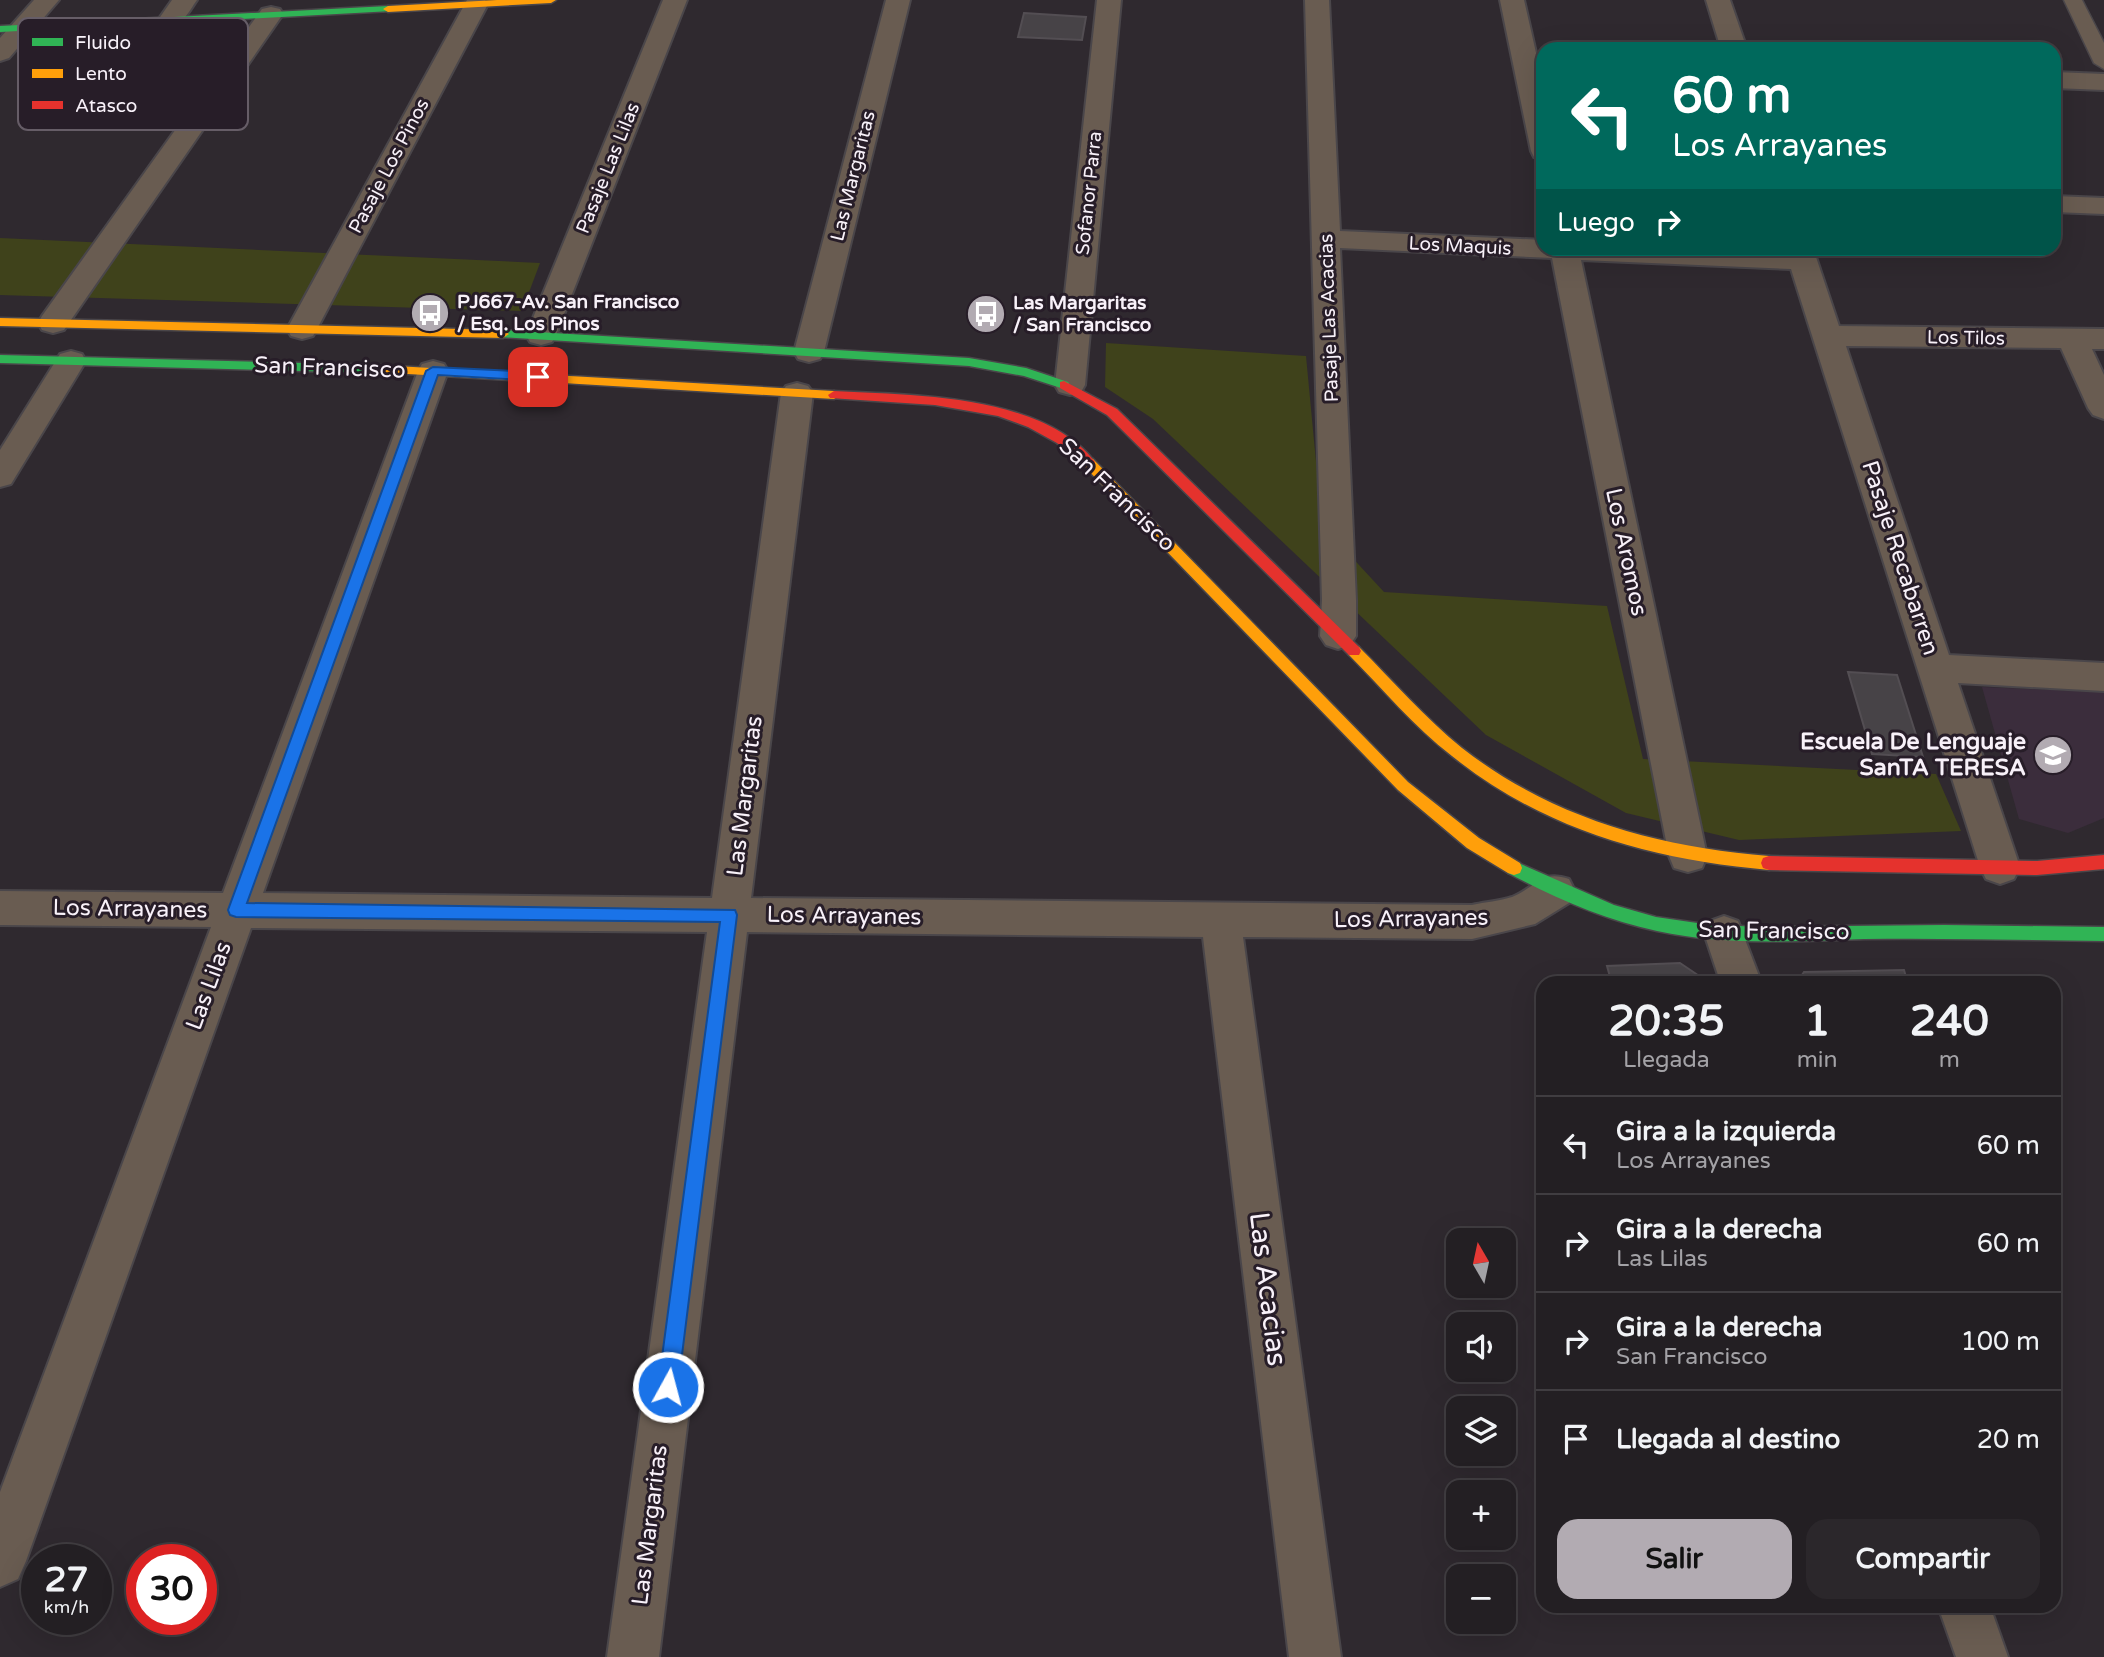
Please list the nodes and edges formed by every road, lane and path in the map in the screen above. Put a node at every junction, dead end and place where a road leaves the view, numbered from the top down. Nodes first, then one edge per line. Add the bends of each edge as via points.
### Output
1 (47, 0) edge
2 (551, 0) edge
3 (675, 0) edge
4 (898, 0) edge
5 (1109, 0) edge
6 (1317, 0) edge
7 (1512, 0) edge
8 (1718, 0) edge
9 (2073, 0) edge
10 (381, 4) edge
11 (476, 4) junction
12 (177, 10) edge
13 (271, 15) junction
14 (24, 18) edge
15 (104, 18) edge
16 (12, 28) edge
17 (1732, 42) edge
18 (248, 47) edge
19 (0, 53) edge
20 (2104, 63) edge
21 (2061, 80) edge
22 (2104, 82) edge
23 (1536, 113) edge
24 (190, 130) edge
25 (2061, 204) edge
26 (2104, 206) edge
27 (1326, 239) junction
28 (1536, 248) edge
29 (1565, 256) edge
30 (1801, 256) edge
31 (0, 322) edge
32 (53, 323) junction
33 (302, 329) junction
34 (541, 335) junction
35 (1828, 336) junction
36 (2072, 339) junction
37 (2104, 339) edge
38 (809, 352) junction
39 (0, 359) edge
40 (71, 360) junction
41 (433, 371) junction
42 (1070, 385) junction
43 (797, 393) junction
44 (2104, 408) edge
45 (0, 476) edge
46 (1338, 636) junction
47 (1936, 668) junction
48 (2104, 677) edge
49 (1688, 856) junction
50 (2104, 862) edge
51 (2000, 867) junction
52 (1555, 891) junction
53 (0, 908) edge
54 (236, 910) junction
55 (729, 915) junction
56 (1221, 920) junction
57 (1724, 933) junction
58 (2104, 934) edge
59 (1739, 976) edge
60 (0, 1561) edge
61 (1966, 1613) edge
62 (633, 1657) edge
63 (1315, 1657) edge
64 (1982, 1657) edge

1 - 14 street
2 - 11 main road
3 - 34 street, Pasaje Las Lilas
4 - 38 street, Las Margaritas
5 - 42 street, Sofanor Parra
6 - 27 street, Pasaje Las Acacias
7 - 23 street
8 - 17 street
9 - 20 lane
10 - 11 main road
10 - 13 main road
11 - 33 street, Pasaje Los Pinos
12 - 13 main road
12 - 15 main road
13 - 18 street
16 - 19 street
21 - 22 street
24 - 32 street
25 - 26 street
27 - 28 street, Los Maquis
27 - 46 street, Pasaje Las Acacias
29 - 49 street, Los Aromos
30 - 35 street, Pasaje Recabarren
31 - 32 main road, San Francisco
32 - 33 main road, San Francisco
33 - 34 main road, San Francisco
34 - 38 main road, San Francisco
35 - 36 street, Los Tilos
35 - 47 street, Pasaje Recabarren
36 - 37 street, Los Tilos
36 - 44 street
38 - 42 main road, San Francisco via 996,365
39 - 40 main road, San Francisco
40 - 41 main road, San Francisco
40 - 45 street
41 - 43 main road, San Francisco
41 - 54 street, Las Lilas
42 - 46 main road, San Francisco via 1112,412
43 - 52 main road, San Francisco via 971,404 1046,429 1084,458 1428,809 1475,846
43 - 55 street, Las Margaritas
46 - 49 main road, San Francisco via 1456,751 1495,779 1586,828
47 - 48 street
47 - 51 street, Pasaje Recabarren
49 - 51 main road, San Francisco via 1777,864
50 - 51 main road, San Francisco
52 - 56 street, Los Arrayanes via 1521,912 1472,922
52 - 57 main road, San Francisco via 1639,920
53 - 54 street, Los Arrayanes
54 - 55 street, Los Arrayanes
54 - 60 street, Las Lilas
55 - 56 street, Los Arrayanes
55 - 62 street, Las Margaritas
56 - 63 street, Las Acacias
57 - 58 main road, San Francisco
57 - 59 street
61 - 64 street

